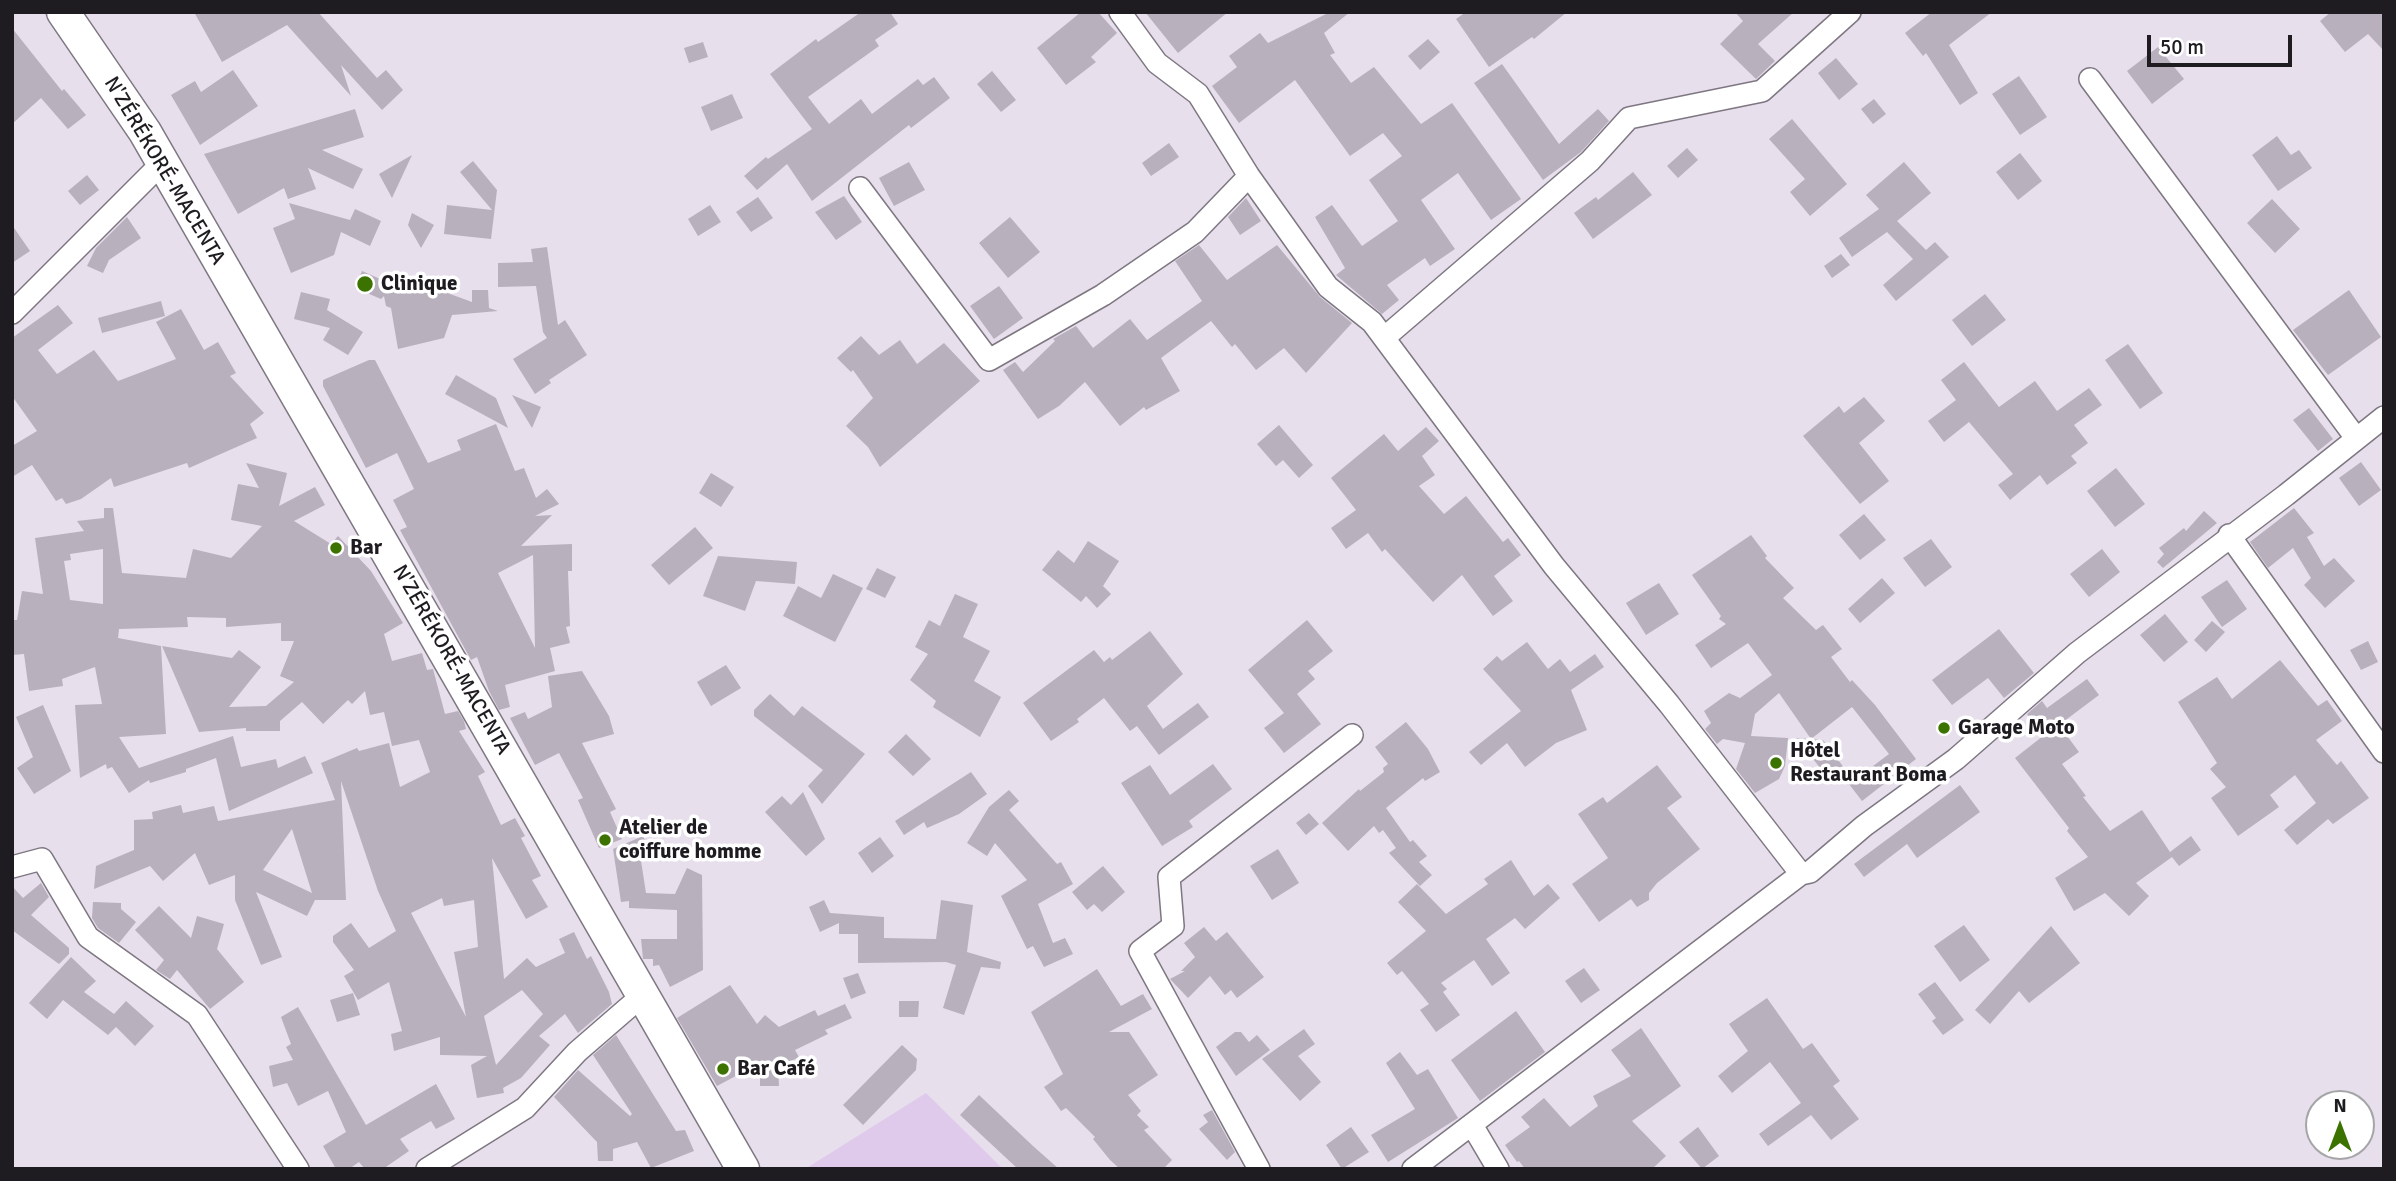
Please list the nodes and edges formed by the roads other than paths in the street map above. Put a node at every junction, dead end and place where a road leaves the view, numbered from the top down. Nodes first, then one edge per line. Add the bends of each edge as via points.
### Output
1 (64, 12) edge
2 (1120, 12) edge
3 (1850, 12) edge
4 (2090, 79) dead end
5 (162, 163) junction
6 (1249, 176) junction
7 (860, 188) dead end
8 (12, 313) edge
9 (1384, 338) junction
10 (2384, 417) edge
11 (2356, 438) junction
12 (2229, 536) junction
13 (1352, 735) dead end
14 (2384, 752) edge
15 (12, 867) edge
16 (1801, 874) junction
17 (644, 994) junction
18 (1472, 1125) junction
19 (298, 1169) edge
20 (426, 1169) edge
21 (743, 1169) edge
22 (1259, 1169) edge
23 (1413, 1169) edge
24 (1498, 1169) edge

1 - 5 highway, N'ZÉRÉKORÉ-MACENTA
2 - 6 street via 1157,63 1198,94
3 - 9 street via 1762,91 1629,118 1590,161
4 - 11 street
5 - 8 street
5 - 17 highway, N'ZÉRÉKORÉ-MACENTA
6 - 7 street via 1195,232 1103,295 989,360
6 - 9 street via 1328,287 1372,322
9 - 16 street via 1554,566
10 - 11 street
11 - 12 street
12 - 14 street
12 - 16 street via 2077,653 1956,759 1810,872
13 - 22 street via 1169,877 1173,926 1140,951
15 - 19 street via 42,859 88,937 197,1015
16 - 18 street
17 - 20 street via 578,1052 525,1108
17 - 21 highway, N'ZÉRÉKORÉ-MACENTA
18 - 23 street
18 - 24 street

